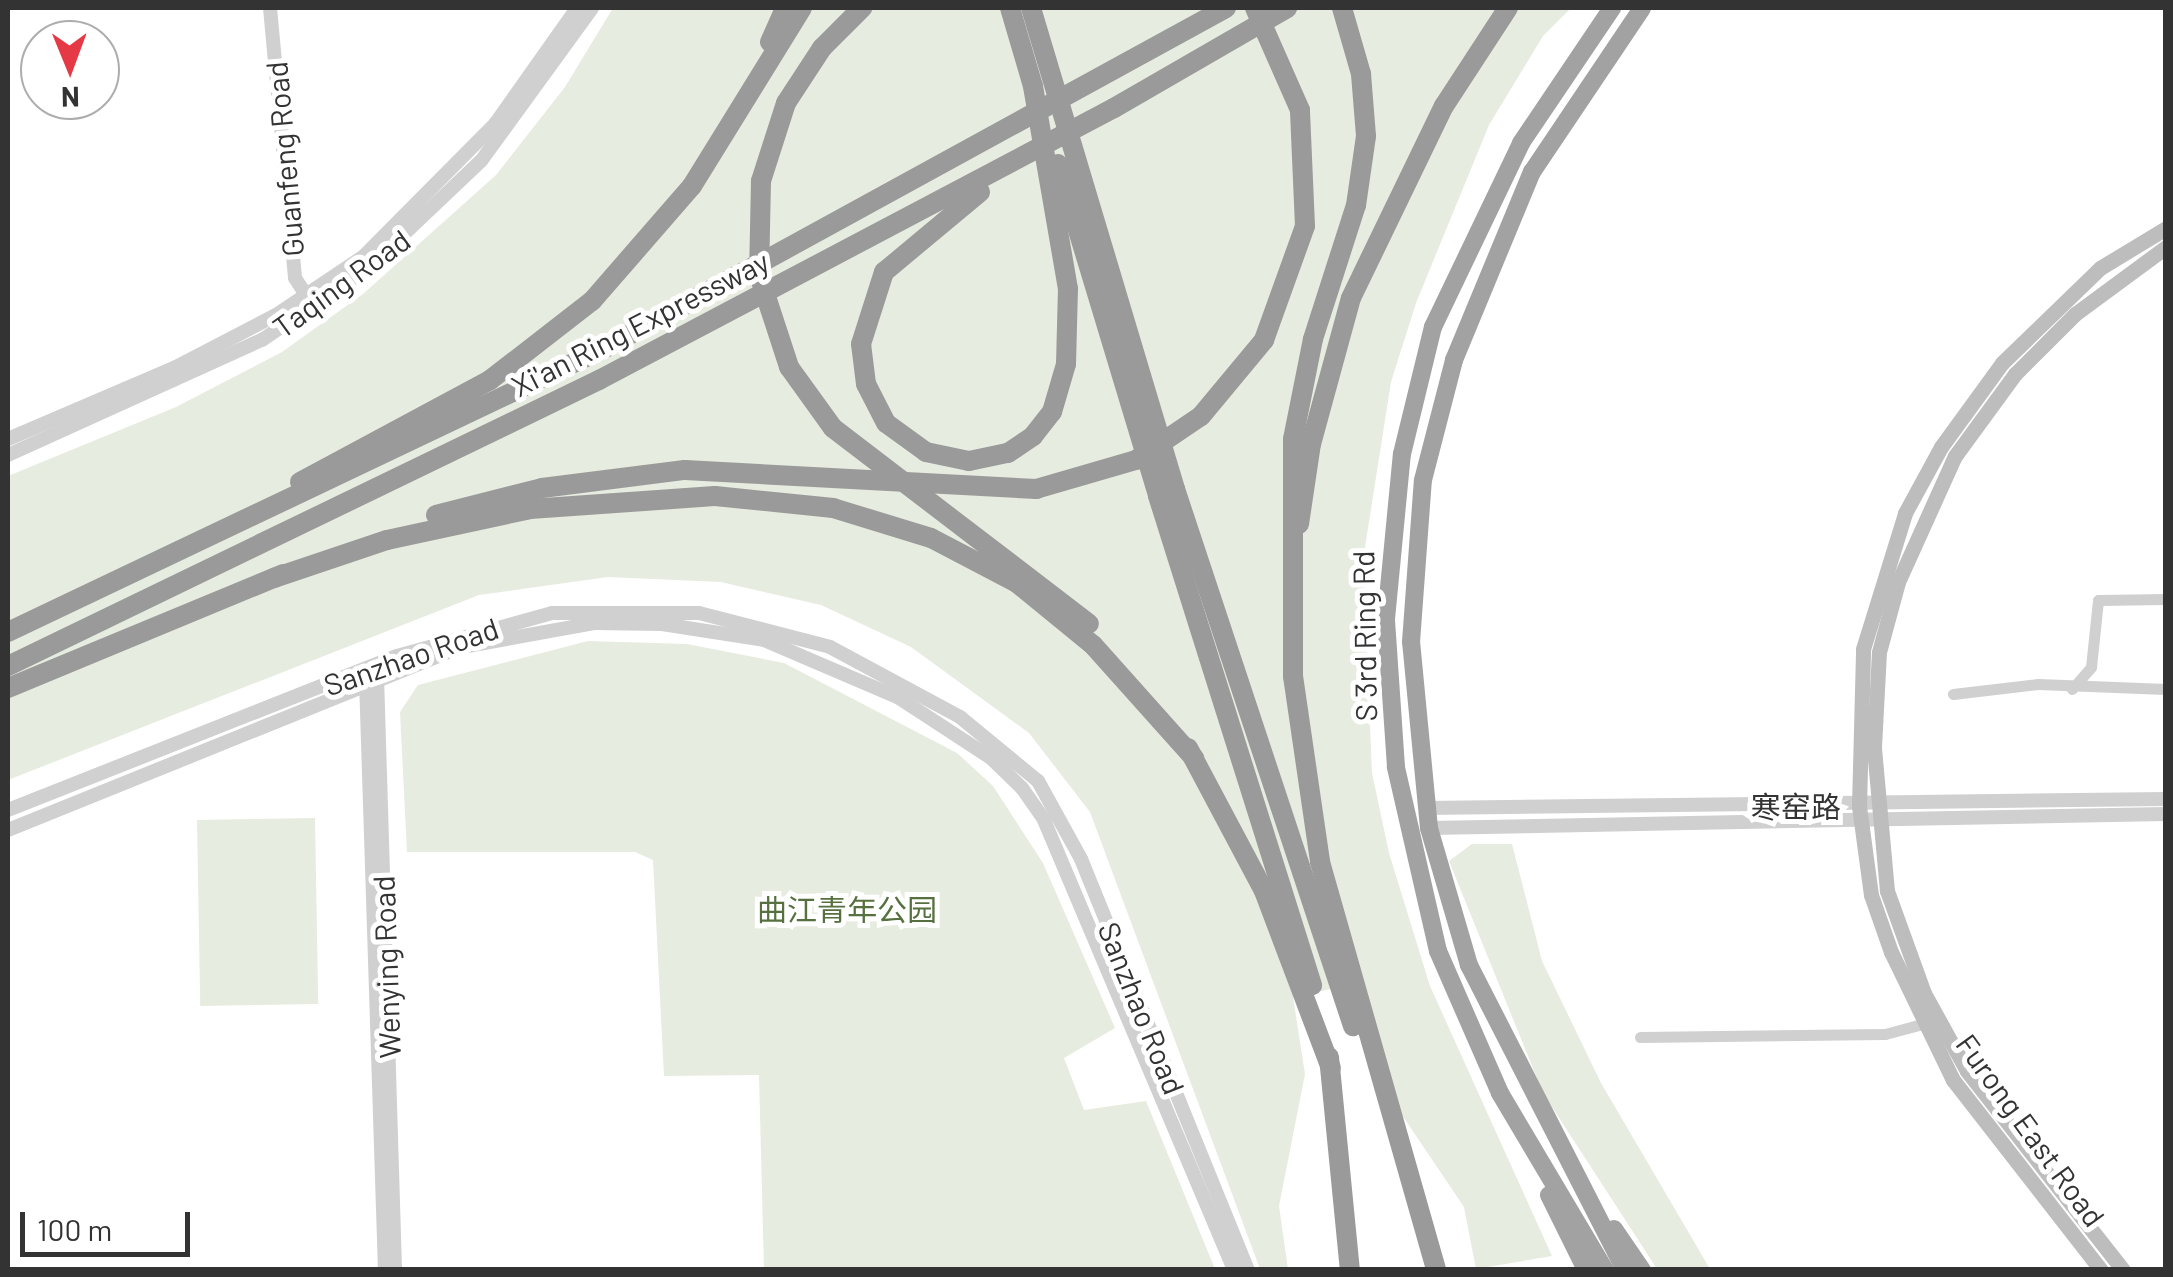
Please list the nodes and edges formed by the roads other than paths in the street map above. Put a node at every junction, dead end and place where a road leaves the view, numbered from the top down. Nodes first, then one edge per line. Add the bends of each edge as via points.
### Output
1 (270, 8) edge
2 (577, 8) edge
3 (592, 8) edge
4 (784, 8) edge
5 (802, 8) edge
6 (862, 8) edge
7 (1010, 8) edge
8 (1031, 8) edge
9 (1226, 8) edge
10 (1254, 8) edge
11 (1287, 8) edge
12 (1342, 8) edge
13 (1508, 8) edge
14 (1612, 8) edge
15 (1642, 8) edge
16 (1033, 86) junction
17 (734, 118) junction
18 (1086, 124) junction
19 (2166, 228) edge
20 (2166, 248) edge
21 (310, 301) junction
22 (8, 439) edge
23 (8, 454) edge
24 (1167, 492) junction
25 (274, 578) junction
26 (100, 590) junction
27 (2166, 599) edge
28 (1292, 606) junction
29 (8, 632) edge
30 (8, 666) edge
31 (370, 667) junction
32 (372, 686) junction
33 (8, 688) edge
34 (2072, 689) junction
35 (2166, 689) edge
36 (1954, 694) dead end
37 (1194, 758) junction
38 (2166, 799) edge
39 (1426, 808) junction
40 (8, 810) edge
41 (1880, 812) junction
42 (1860, 813) junction
43 (2166, 814) edge
44 (1429, 828) junction
45 (8, 830) edge
46 (1922, 1024) junction
47 (1640, 1037) dead end
48 (1331, 1068) junction
49 (1384, 1107) junction
50 (1564, 1158) junction
51 (1539, 1166) junction
52 (385, 1270) edge
53 (395, 1270) edge
54 (1234, 1270) edge
55 (1248, 1270) edge
56 (1350, 1270) edge
57 (1436, 1270) edge
58 (1586, 1270) edge
59 (1605, 1270) edge
60 (1625, 1270) edge
61 (1642, 1270) edge
62 (2101, 1270) edge
63 (2123, 1270) edge

1 - 21 street, Guanfeng Road via 295,278
2 - 21 street, Taqing Road via 528,84 448,178
3 - 21 street, Taqing Road via 540,89 460,184
4 - 17 highway
5 - 17 highway
6 - 37 highway, bridge via 822,48 786,103 760,182 758,275 784,356 834,428 1066,601 1142,684
7 - 16 highway
8 - 24 highway, bridge
9 - 26 highway, Xi'an Ring Expressway via 604,348
10 - 25 highway, bridge via 1300,110 1305,226 1264,340 1201,416 1124,465 1036,489 685,470 472,504
11 - 18 highway, Xi'an Ring Expressway
12 - 28 highway via 1362,74 1366,136 1359,195 1314,339 1293,439
13 - 28 highway via 1435,122 1351,298 1311,444
14 - 51 highway, S 3rd Ring Rd via 1540,111 1451,282 1410,414 1387,579 1396,766 1426,910 1479,1052
15 - 39 highway, S 3rd Ring Rd via 1578,93 1519,197 1439,410 1423,480 1412,606
16 - 18 highway, bridge via 1068,289 1066,364 1052,412 1008,453 969,461 916,448 880,414 862,364 868,303 884,272 914,240
16 - 24 highway, bridge
17 - 26 highway via 662,225 553,336 446,406
18 - 30 highway, Xi'an Ring Expressway via 600,380
19 - 42 main road, Furong East Road via 2100,268 2002,363 1905,512 1863,649
20 - 41 main road, Furong East Road via 2100,291 2015,374 1920,520 1880,652
21 - 22 street, Taqing Road
21 - 23 street, Taqing Road via 160,390
24 - 48 highway via 1302,944
24 - 49 highway
25 - 33 highway
25 - 37 highway via 387,540 530,509 699,496 833,508 931,538 1027,590 1094,644
26 - 29 highway, Xi'an Ring Expressway
27 - 34 street via 2098,600 2091,666
28 - 49 highway via 1308,805
31 - 32 street, Wenying Road
31 - 40 street, Sanzhao Road
31 - 55 street, Sanzhao Road via 552,613 699,613 764,625 871,663 996,741 1024,764 1068,829
32 - 45 street, Sanzhao Road
32 - 52 street, Wenying Road
32 - 53 street, Wenying Road
32 - 54 street, Sanzhao Road via 462,647 526,631 662,624 764,640 842,670 949,728 991,758 1044,820
34 - 35 street
34 - 36 street via 2038,684
37 - 48 highway via 1264,891
38 - 41 street, 寒窑路
39 - 42 street, 寒窑路
39 - 44 highway, S 3rd Ring Rd
41 - 42 street, 寒窑路
41 - 43 street, 寒窑路
41 - 63 main road, Furong East Road via 1887,891 1924,993 1967,1071
42 - 44 street, 寒窑路
42 - 46 main road, Furong East Road via 1871,894
44 - 50 highway, S 3rd Ring Rd via 1484,1002
46 - 47 street via 1885,1034
46 - 62 main road, Furong East Road via 1953,1080
48 - 56 highway
49 - 57 highway
50 - 60 highway, S 3rd Ring Rd
50 - 61 highway
51 - 58 highway
51 - 59 highway, S 3rd Ring Rd

